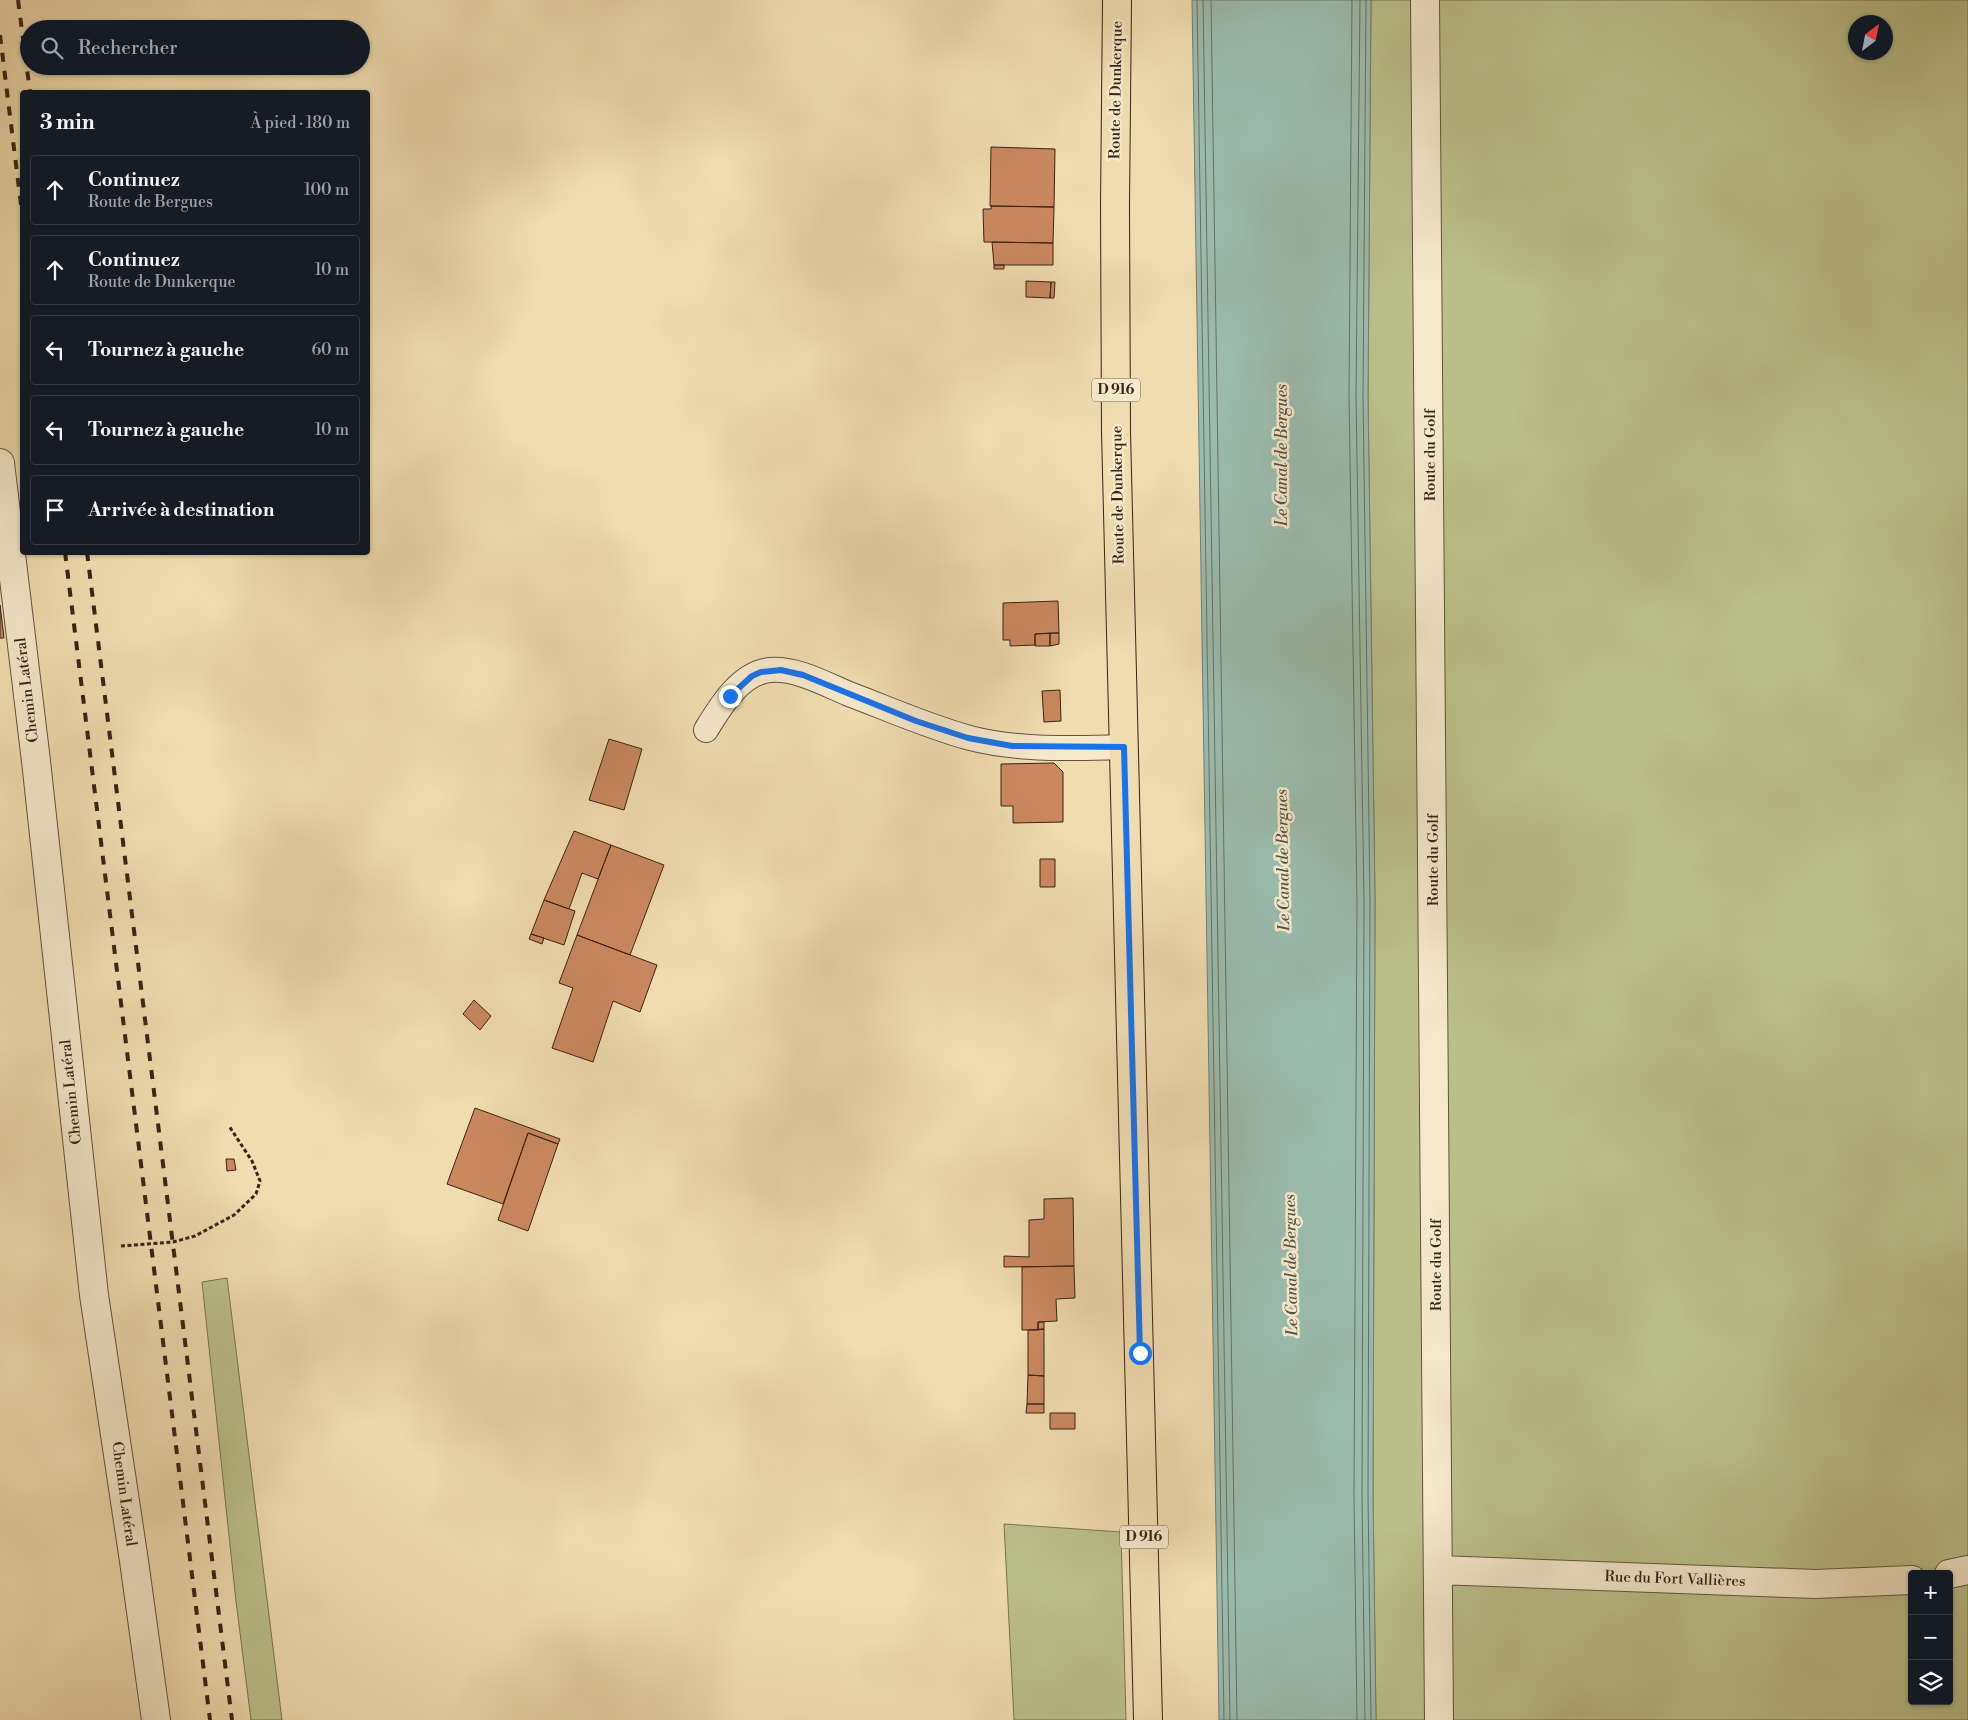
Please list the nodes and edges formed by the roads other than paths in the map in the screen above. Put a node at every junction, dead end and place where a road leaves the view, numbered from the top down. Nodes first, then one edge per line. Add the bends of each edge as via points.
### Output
1 (1117, 0) edge
2 (1425, 0) edge
3 (0, 463) edge
4 (706, 730) dead end
5 (1124, 747) junction
6 (1438, 1570) junction
7 (1968, 1570) edge
8 (1953, 1573) edge
9 (1908, 1580) edge
10 (156, 1720) edge
11 (1148, 1720) edge
12 (1439, 1720) edge

1 - 5 main road, Route de Dunkerque / D 916 via 1116,432
2 - 6 street, Route du Golf
3 - 10 street, Chemin Latéral via 36,761 88,1248
4 - 5 lane via 730,696 746,681 761,672 781,670 803,675 916,721 976,739 1028,747
5 - 11 main road, Route de Dunkerque / D 916
6 - 9 street, Rue du Fort Vallières via 1807,1584
6 - 12 street, Route du Golf
7 - 8 street

